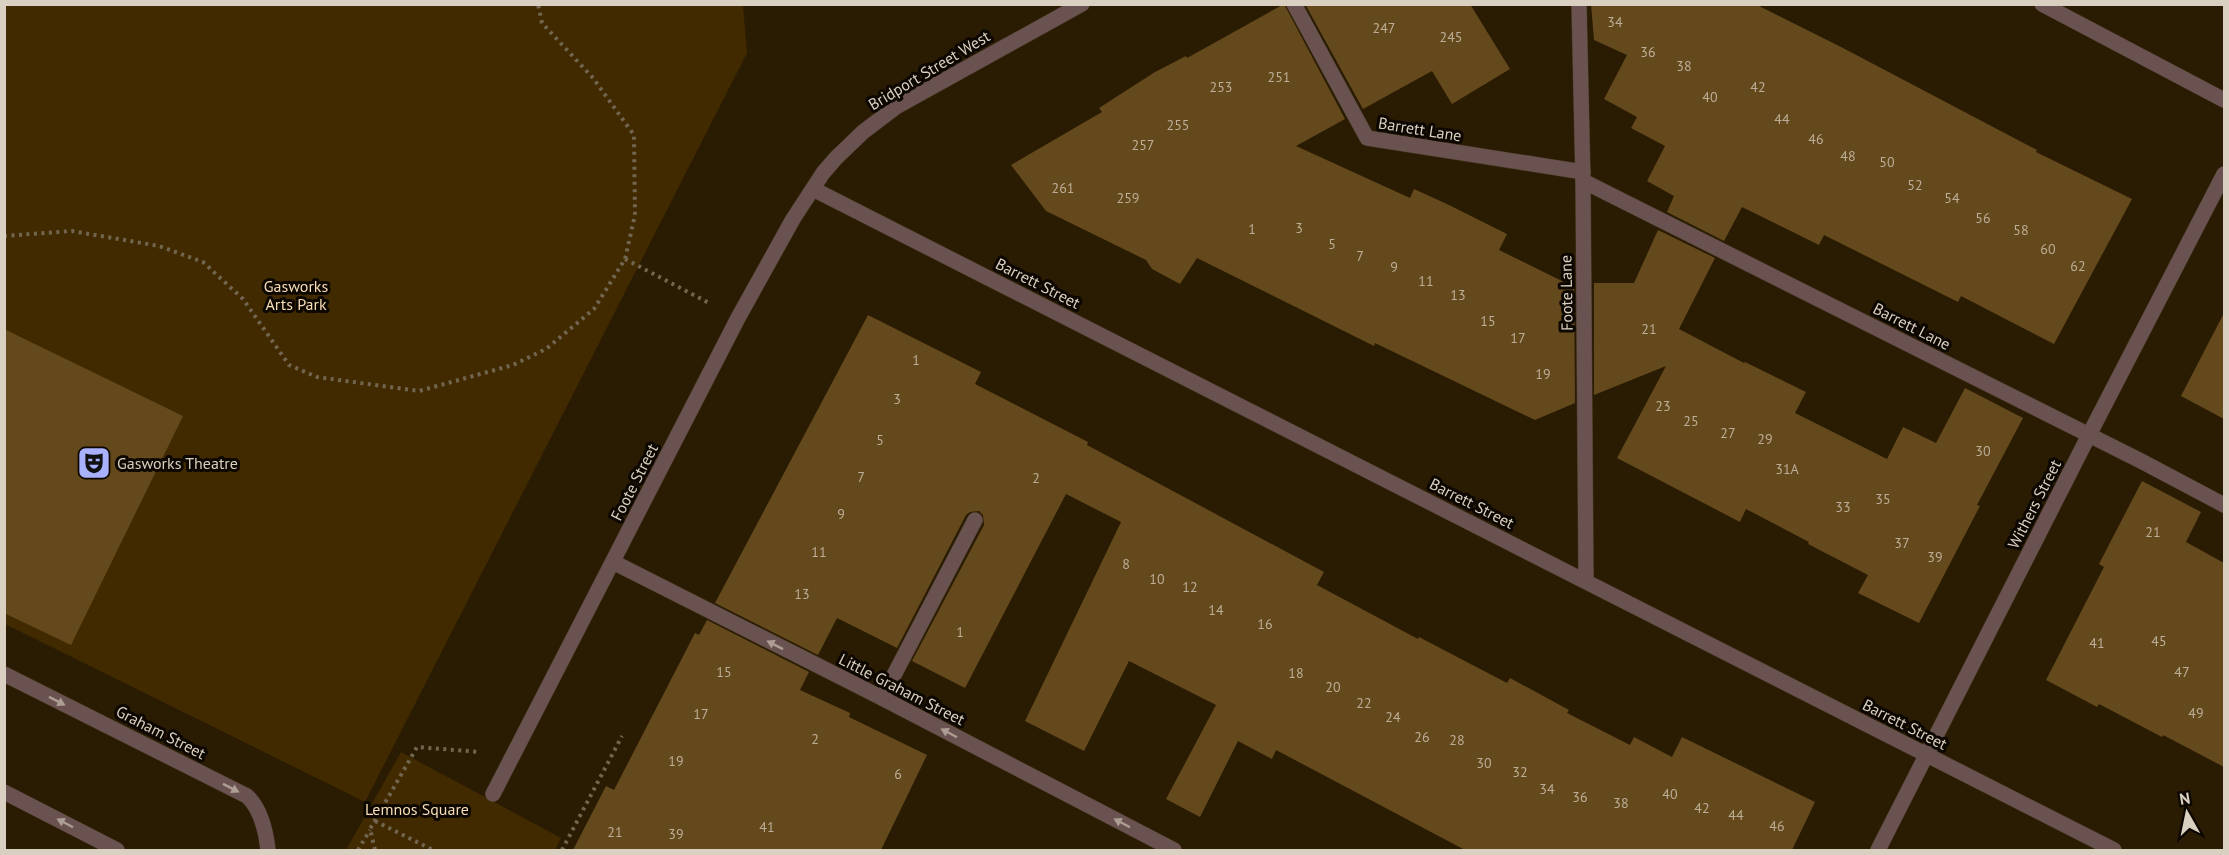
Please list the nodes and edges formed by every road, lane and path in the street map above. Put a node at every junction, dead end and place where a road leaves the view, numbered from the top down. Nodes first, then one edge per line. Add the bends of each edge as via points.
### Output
1 (538, 4) edge
2 (1082, 4) edge
3 (1294, 4) edge
4 (1579, 4) edge
5 (2042, 4) edge
6 (2224, 100) edge
7 (2224, 174) edge
8 (1583, 176) junction
9 (813, 189) junction
10 (4, 237) edge
11 (625, 259) junction
12 (738, 318) junction
13 (2089, 435) junction
14 (2224, 505) edge
15 (975, 519) dead end
16 (613, 562) junction
17 (1586, 581) junction
18 (4, 674) edge
19 (882, 698) junction
20 (622, 736) dead end
21 (512, 755) junction
22 (1927, 756) junction
23 (4, 792) edge
24 (493, 794) dead end
25 (375, 821) junction
26 (370, 829) junction
27 (117, 850) edge
28 (268, 850) edge
29 (358, 850) edge
30 (375, 850) edge
31 (433, 850) edge
32 (562, 850) edge
33 (1174, 850) edge
34 (1878, 850) edge
35 (2114, 850) edge

1 - 11 path via 542,23 593,78 634,135 635,215
2 - 9 street, Bridport Street West via 896,107 850,145
3 - 8 street, Barrett Lane via 1367,138
4 - 8 street, Foote Lane
5 - 6 street
7 - 13 street, Withers Street
8 - 13 street, Barrett Lane
8 - 17 street, Foote Lane
9 - 12 street, Foote Street
9 - 17 street, Barrett Street
10 - 11 path via 72,231 159,246 203,262 243,299 288,365 317,377 419,391 513,365 546,349 594,309
11 - 12 path
12 - 16 street, Foote Street
13 - 14 street, Barrett Lane
13 - 22 street, Withers Street
15 - 19 street
19 -> 16 street, Little Graham Street
16 - 21 street, Foote Street
17 - 22 street, Barrett Street
18 -> 28 street, Graham Street via 247,796 256,807
33 -> 19 street, Little Graham Street
20 - 32 path
21 - 24 street, Foote Street
21 - 25 path via 417,747
22 - 34 street, Withers Street
22 - 35 street, Barrett Street
27 -> 23 street
25 - 26 path
25 - 31 path
26 - 29 path
26 - 30 path

